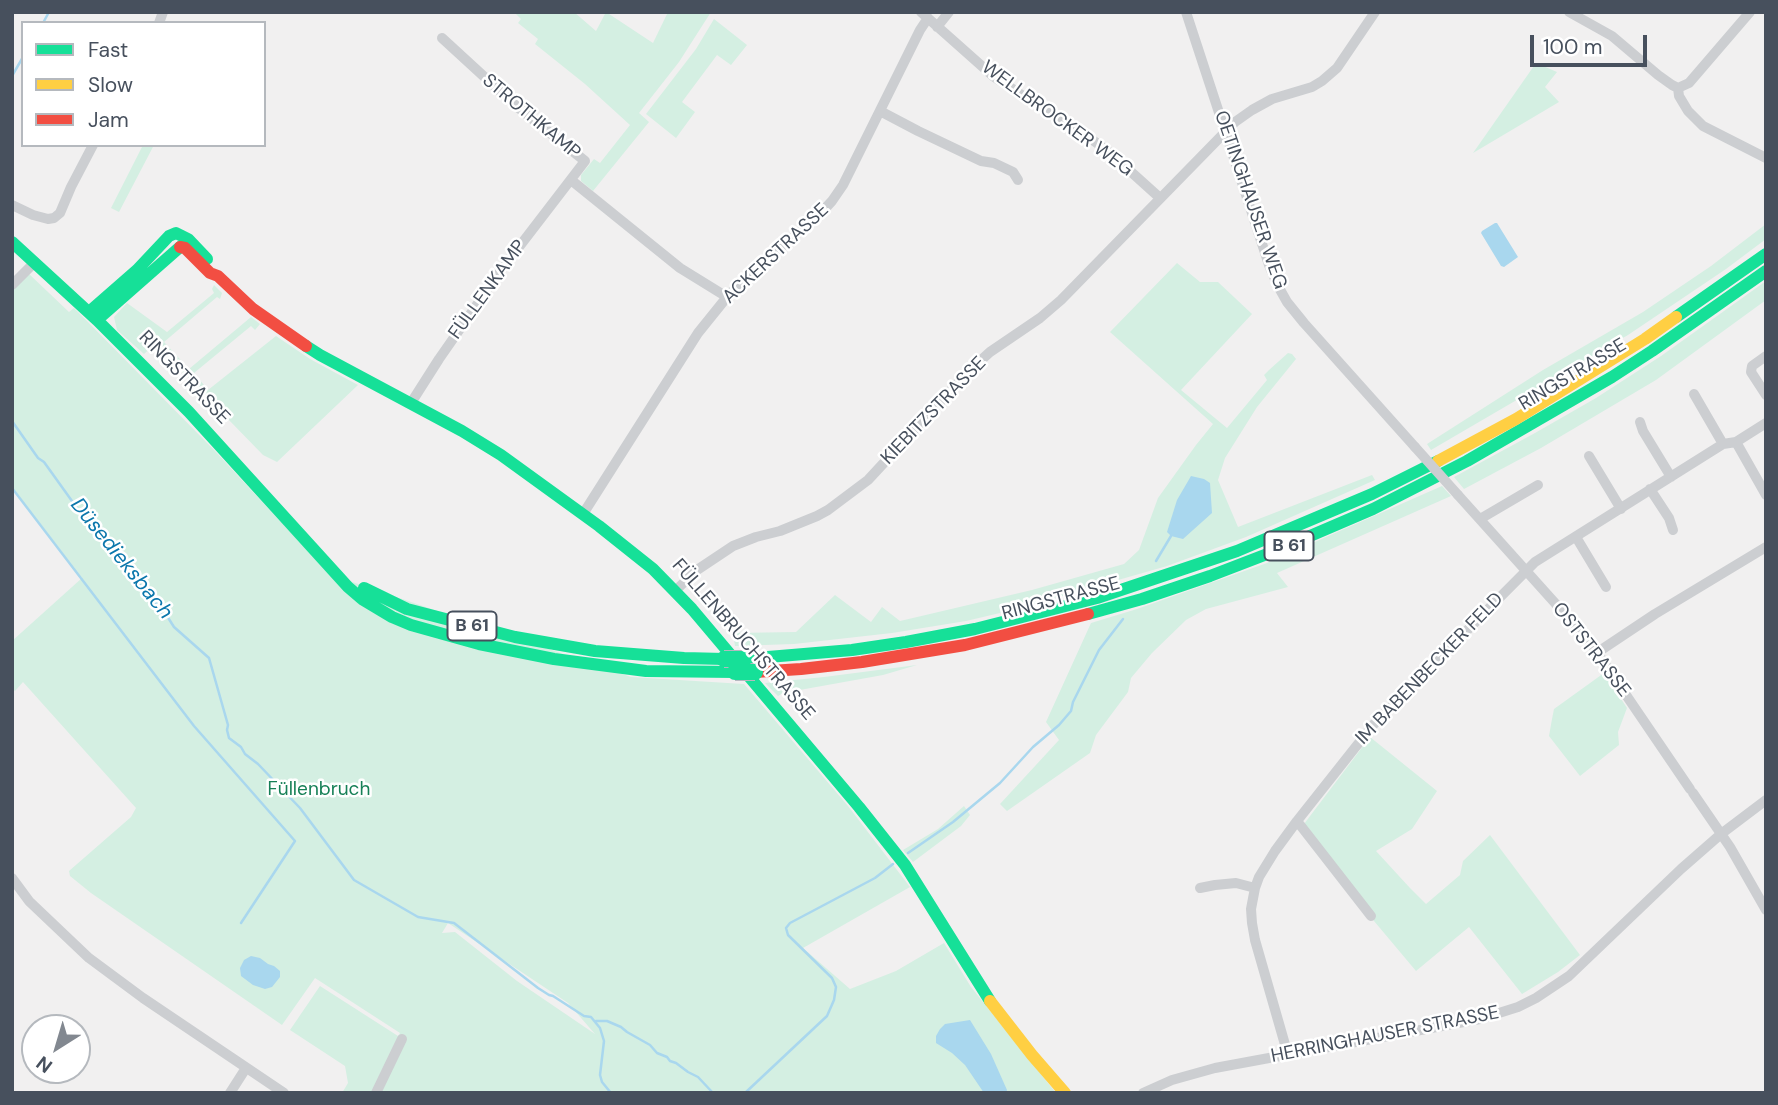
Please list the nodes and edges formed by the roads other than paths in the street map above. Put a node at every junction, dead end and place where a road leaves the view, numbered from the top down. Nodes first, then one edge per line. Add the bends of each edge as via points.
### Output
1 (949, 12) edge
2 (1186, 12) edge
3 (1375, 12) edge
4 (1569, 12) edge
5 (1750, 12) edge
6 (925, 15) edge
7 (937, 27) junction
8 (442, 38) dead end
9 (1678, 88) junction
10 (880, 111) junction
11 (1225, 132) junction
12 (92, 147) edge
13 (1766, 158) edge
14 (571, 180) junction
15 (1018, 180) dead end
16 (1160, 198) junction
17 (12, 205) edge
18 (12, 242) edge
19 (1766, 254) edge
20 (35, 262) junction
21 (1766, 271) edge
22 (12, 285) edge
23 (727, 296) junction
24 (93, 316) junction
25 (1766, 356) edge
26 (1694, 394) dead end
27 (1766, 395) edge
28 (411, 403) junction
29 (1640, 422) dead end
30 (1766, 423) edge
31 (1736, 442) junction
32 (1723, 444) junction
33 (1589, 456) dead end
34 (1671, 477) junction
35 (1538, 485) dead end
36 (1650, 489) junction
37 (1458, 495) joint
38 (1766, 495) edge
39 (1621, 509) junction
40 (583, 514) junction
41 (1480, 519) junction
42 (1673, 530) dead end
43 (1576, 537) junction
44 (1766, 547) edge
45 (317, 551) junction
46 (1527, 570) junction
47 (1606, 587) dead end
48 (676, 591) junction
49 (1598, 652) junction
50 (739, 665) junction
51 (1766, 800) edge
52 (1297, 821) junction
53 (1721, 834) junction
54 (12, 878) edge
55 (1200, 888) dead end
56 (1255, 888) junction
57 (1766, 910) edge
58 (1371, 916) dead end
59 (402, 1039) dead end
60 (1288, 1055) junction
61 (246, 1068) junction
62 (230, 1093) edge
63 (284, 1093) edge
64 (376, 1093) edge
65 (1065, 1093) edge
66 (1143, 1093) edge

1 - 7 street
2 - 11 street, OETINGHAUSER WEG
3 - 11 street, KIEBITZSTRASSE via 1337,68 1322,81 1272,99
4 - 9 street via 1612,36
5 - 9 street via 1689,83
6 - 7 street, WELLBROCKER WEG
6 - 10 street, ACKERSTRASSE
7 - 16 street, WELLBROCKER WEG via 993,76 1109,152
8 - 14 street, STROTHKAMP via 515,105 584,159
9 - 13 street via 1688,111 1703,126
10 - 15 street via 1013,172
10 - 23 street, ACKERSTRASSE via 832,201
11 - 16 street, KIEBITZSTRASSE
11 - 37 street, OETINGHAUSER WEG, bridge via 1269,265 1287,302
12 - 17 street via 60,214 48,219
14 - 23 street, STROTHKAMP via 680,268
14 - 28 street, FÜLLENKAMP via 492,283
16 - 48 street, KIEBITZSTRASSE via 1061,300 968,372 868,480 817,516 733,546
18 - 20 main road, RINGSTRASSE / B 61
19 - 50 main road, RINGSTRASSE / B 61 via 1646,340 1516,419 1384,488 1268,539 1097,598 975,629
20 - 22 street
20 - 24 main road, RINGSTRASSE / B 61
21 - 50 main road, RINGSTRASSE / B 61, bridge via 1622,371 1457,467 1383,504 1210,576 1054,624 965,645 811,668 755,671
23 - 40 street, ACKERSTRASSE via 681,358
24 - 28 main road, FÜLLENBRUCHSTRASSE via 178,240 210,273 286,333
24 - 45 main road, RINGSTRASSE / B 61
25 - 27 street via 1751,372
26 - 32 street
28 - 40 main road, FÜLLENBRUCHSTRASSE via 501,455
29 - 34 street
30 - 31 street, IM BABENBECKER FELD
31 - 32 street, IM BABENBECKER FELD
31 - 38 street
32 - 34 street, IM BABENBECKER FELD
33 - 39 street
34 - 36 street, IM BABENBECKER FELD
35 - 41 street
36 - 39 street, IM BABENBECKER FELD
36 - 42 street
37 - 41 street, OSTSTRASSE
39 - 43 street, IM BABENBECKER FELD
40 - 48 main road, FÜLLENBRUCHSTRASSE
41 - 46 street, OSTSTRASSE
43 - 46 street, IM BABENBECKER FELD
43 - 47 street
44 - 49 street
45 - 50 main road, RINGSTRASSE / B 61, bridge via 370,592 440,618 595,651 724,659
45 - 50 main road, RINGSTRASSE / B 61 via 362,599 392,617 430,631 517,653 646,671
46 - 49 street, OSTSTRASSE
46 - 52 street, IM BABENBECKER FELD via 1373,725
48 - 65 main road, FÜLLENBRUCHSTRASSE via 859,807 910,873 987,997
49 - 53 street, OSTSTRASSE
51 - 53 street, HERRINGHAUSER STRASSE
52 - 56 street, IM BABENBECKER FELD via 1264,867
52 - 58 street
53 - 57 street, OSTSTRASSE
53 - 60 street, HERRINGHAUSER STRASSE via 1569,976 1536,998 1480,1019
54 - 61 street via 29,901 89,958
55 - 56 street via 1236,883
56 - 60 street, IM BABENBECKER FELD via 1252,923
59 - 64 street
60 - 66 street, HERRINGHAUSER STRASSE via 1190,1074
61 - 62 street
61 - 63 street

